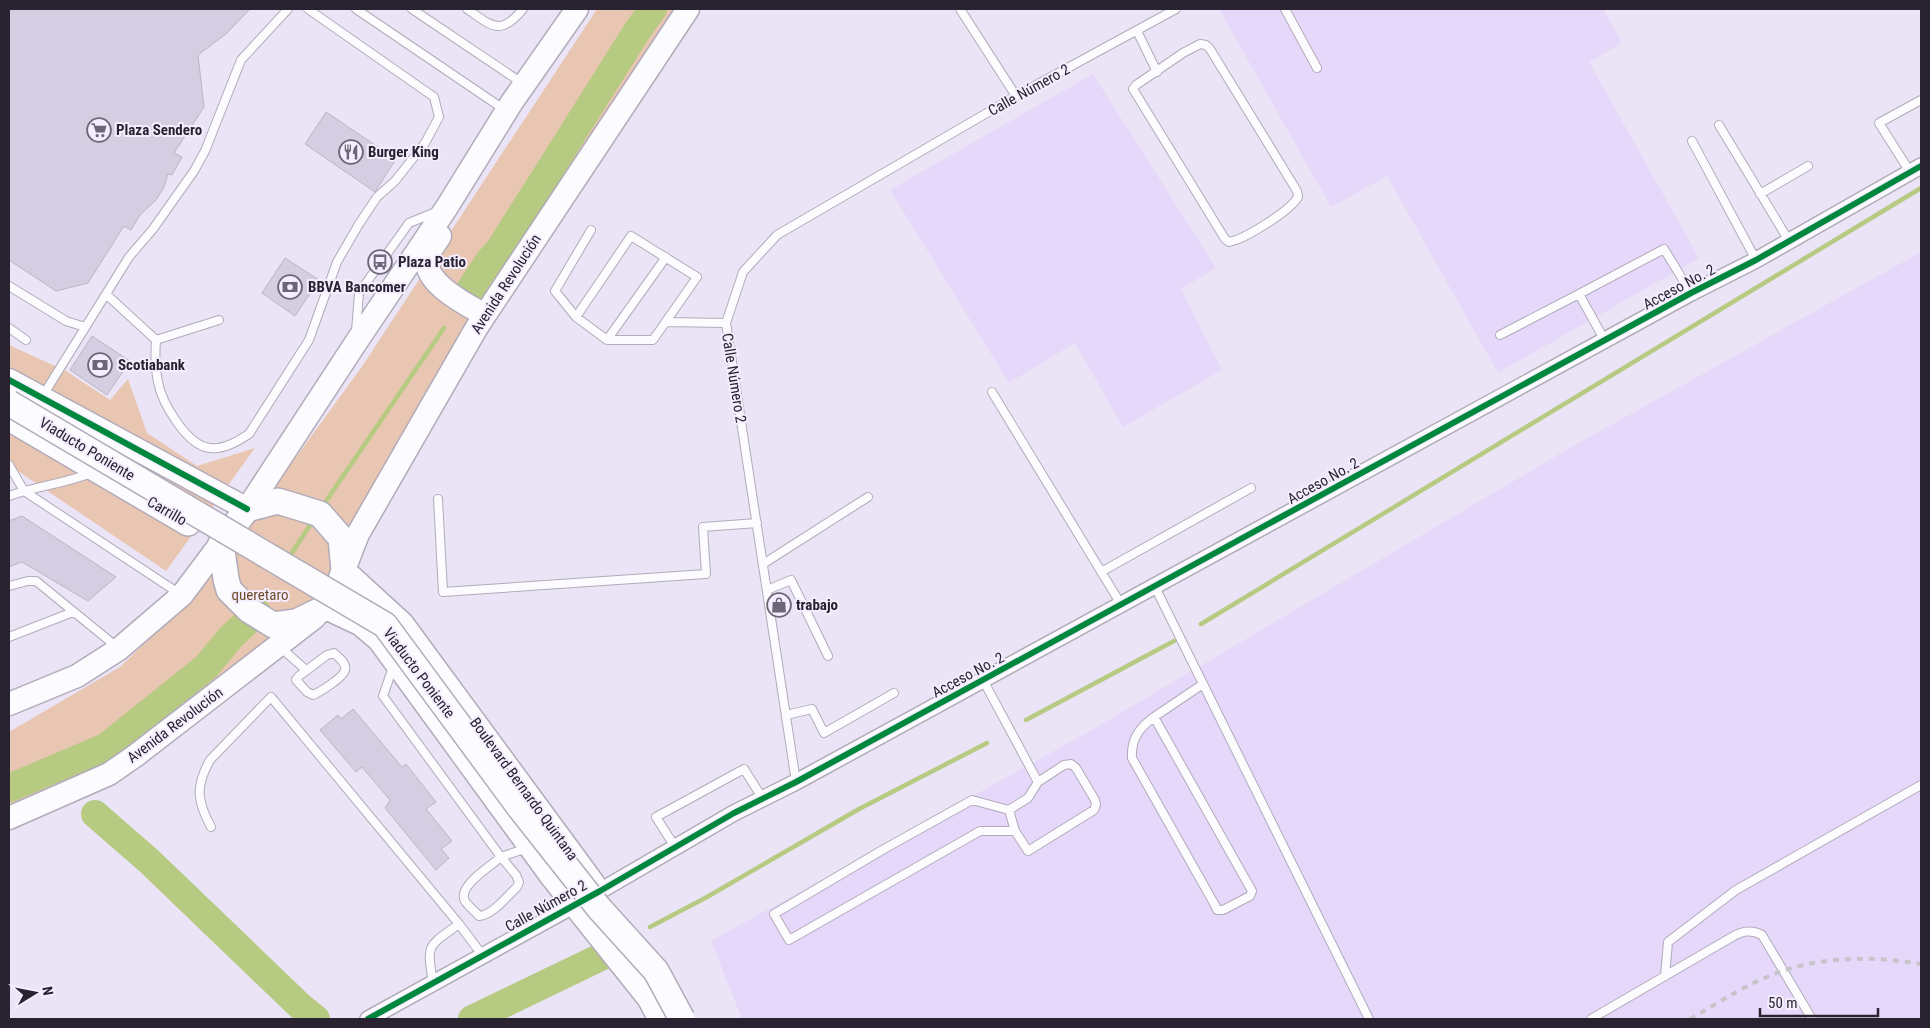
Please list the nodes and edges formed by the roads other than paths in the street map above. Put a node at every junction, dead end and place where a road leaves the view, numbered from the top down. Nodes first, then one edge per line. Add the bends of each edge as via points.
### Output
1 (288, 9) edge
2 (308, 9) edge
3 (356, 9) edge
4 (412, 9) edge
5 (467, 9) edge
6 (522, 9) edge
7 (577, 9) edge
8 (688, 9) edge
9 (960, 9) edge
10 (1176, 9) edge
11 (1285, 9) edge
12 (1137, 31) junction
13 (1317, 68) dead end
14 (1157, 72) junction
15 (524, 84) junction
16 (1016, 96) junction
17 (1921, 100) edge
18 (506, 110) junction
19 (1719, 125) dead end
20 (1692, 141) dead end
21 (1808, 166) dead end
22 (470, 168) junction
23 (1915, 169) edge
24 (1760, 194) junction
25 (591, 230) dead end
26 (1789, 241) junction
27 (666, 257) junction
28 (1756, 260) junction
29 (9, 286) edge
30 (1691, 293) junction
31 (1579, 294) junction
32 (106, 295) junction
33 (481, 312) junction
34 (576, 317) junction
35 (219, 320) dead end
36 (667, 322) junction
37 (726, 323) junction
38 (85, 327) junction
39 (9, 328) edge
40 (1500, 335) dead end
41 (26, 340) dead end
42 (156, 340) junction
43 (607, 340) junction
44 (1605, 341) junction
45 (9, 380) edge
46 (992, 392) dead end
47 (41, 398) junction
48 (9, 403) edge
49 (17, 423) edge
50 (9, 464) edge
51 (97, 470) junction
52 (1251, 488) dead end
53 (24, 491) junction
54 (9, 496) edge
55 (868, 497) dead end
56 (438, 499) dead end
57 (247, 509) junction
58 (757, 523) junction
59 (221, 543) junction
60 (763, 564) junction
61 (344, 570) junction
62 (1101, 572) junction
63 (9, 586) edge
64 (1155, 587) junction
65 (767, 590) junction
66 (182, 595) junction
67 (1122, 606) junction
68 (327, 607) junction
69 (72, 612) junction
70 (9, 637) edge
71 (278, 646) junction
72 (119, 649) junction
73 (828, 656) dead end
74 (395, 660) junction
75 (306, 670) junction
76 (983, 680) junction
77 (1202, 684) junction
78 (894, 694) dead end
79 (10, 701) edge
80 (786, 715) junction
81 (1154, 717) junction
82 (796, 782) junction
83 (1038, 782) junction
84 (1921, 785) edge
85 (763, 798) junction
86 (1009, 810) junction
87 (734, 813) joint
88 (9, 818) edge
89 (211, 826) dead end
90 (1016, 830) junction
91 (531, 846) junction
92 (675, 847) junction
93 (501, 857) junction
94 (603, 895) junction
95 (576, 904) junction
96 (459, 924) junction
97 (483, 956) junction
98 (1665, 976) junction
99 (433, 984) junction
100 (375, 1016) edge
101 (661, 1019) edge
102 (682, 1019) edge
103 (690, 1019) edge
104 (1369, 1019) edge
105 (1591, 1019) edge
106 (1812, 1019) edge

1 - 32 lane via 241,60 194,172 128,257
2 - 42 lane via 434,98 439,117 425,143 395,181 377,197 359,224 338,262 309,340 249,434 237,442 210,448 198,445 180,427 158,383
3 - 18 lane
4 - 15 lane
5 - 6 lane via 489,24 500,27 510,23
7 - 15 main road
8 - 33 main road, Avenida Revolución
9 - 16 lane
10 - 12 lane, Calle Número 2
11 - 13 lane
12 - 14 lane
12 - 16 lane, Calle Número 2
14 - 14 lane via 1136,85 1133,89 1135,94 1225,239 1233,241 1254,230 1279,216 1295,202 1297,191 1206,45 1200,44 1183,53
15 - 18 main road
16 - 37 lane, Calle Número 2 via 777,235 743,272
17 - 23 lane via 1879,123
18 - 22 main road
19 - 24 lane
20 - 28 lane
21 - 24 lane
22 - 33 main road via 470,191 428,257 428,269 442,288
22 - 57 main road
23 - 26 street, Acceso No. 2
24 - 26 lane
25 - 34 lane via 555,291
26 - 28 street, Acceso No. 2
27 - 34 lane via 631,236
27 - 36 lane via 697,277
27 - 43 lane
28 - 30 street, Acceso No. 2
29 - 38 lane via 66,321
30 - 31 lane via 1664,249
30 - 44 street, Acceso No. 2
31 - 40 lane
31 - 44 lane
32 - 38 lane
32 - 42 lane
33 - 61 main road, Avenida Revolución via 358,534
34 - 43 lane
35 - 42 lane
36 - 37 lane
36 - 43 lane via 653,340
37 - 58 lane, Calle Número 2
38 - 47 lane
39 - 41 lane
44 - 64 street, Acceso No. 2
45 - 47 main road
46 - 62 lane
47 - 49 lane
47 - 57 main road
48 - 102 main road, Viaducto Poniente, bridge via 385,626 520,808 599,908 656,971
49 - 51 main road, Carrillo
50 - 53 lane
51 - 53 lane via 74,480
51 - 59 main road, Carrillo
52 - 62 lane
53 - 54 lane
53 - 66 lane
55 - 60 lane
56 - 58 lane via 443,592 706,574 703,527
57 - 59 main road
57 - 61 main road via 278,502 320,514 341,538
58 - 60 lane, Calle Número 2
59 - 66 main road
59 - 68 main road via 229,590 249,610 273,625 296,622
60 - 65 lane, Calle Número 2
61 - 68 main road via 338,593
61 - 94 main road, Boulevard Bernardo Quintana via 402,623
62 - 67 lane
63 - 69 lane via 36,582
64 - 67 street, Acceso No. 2
64 - 77 lane
65 - 73 lane via 791,580
65 - 80 lane, Calle Número 2
66 - 72 main road
67 - 76 street, Acceso No. 2
68 - 71 main road, Avenida Revolución
68 - 74 main road, Boulevard Bernardo Quintana via 362,623 380,639
69 - 70 lane
69 - 72 lane
71 - 75 lane
71 - 88 main road, Avenida Revolución via 109,774
72 - 79 main road via 77,676
74 - 91 main road, Boulevard Bernardo Quintana
74 - 93 lane via 383,696
75 - 75 lane via 334,653 346,670 313,695 296,680
76 - 82 street, Acceso No. 2
76 - 83 lane
77 - 81 lane
77 - 104 lane
78 - 80 lane via 824,732 812,709
80 - 82 lane, Calle Número 2
81 - 81 lane via 1135,736 1132,758 1217,910 1223,910 1250,896 1252,891
82 - 85 street, Acceso No. 2
83 - 86 lane via 1028,798
83 - 90 lane via 1071,764 1095,800 1094,810 1028,851
84 - 98 lane via 1736,890 1668,942
85 - 87 street, Acceso No. 2
85 - 92 lane via 744,769 656,817
86 - 90 lane
86 - 90 lane via 972,800 774,914 789,940 980,831
87 - 92 street, Calle Número 2
89 - 96 lane via 198,798 204,771 210,760 271,697
91 - 93 lane
91 - 95 main road, Boulevard Bernardo Quintana
92 - 94 street, Calle Número 2
93 - 93 lane via 467,885 465,901 479,916 490,911 519,882
94 - 95 street, Calle Número 2
94 - 103 main road, Boulevard Bernardo Quintana via 654,958
95 - 97 street, Calle Número 2
95 - 101 main road, Boulevard Bernardo Quintana via 650,998
96 - 97 lane
96 - 99 lane via 432,944 429,954
97 - 99 street, Calle Número 2
98 - 105 lane
98 - 106 lane via 1740,933 1755,931 1762,935
99 - 100 street, Calle Número 2

